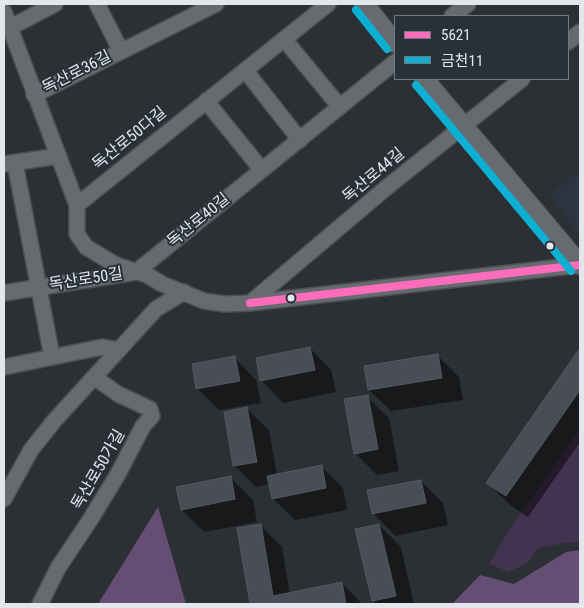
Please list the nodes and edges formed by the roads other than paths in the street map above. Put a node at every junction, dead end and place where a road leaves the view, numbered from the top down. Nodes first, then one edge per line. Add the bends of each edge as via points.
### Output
1 (55, 4) edge
2 (97, 4) edge
3 (216, 4) edge
4 (328, 4) edge
5 (364, 4) edge
6 (468, 4) edge
7 (190, 10) edge
8 (4, 12) edge
9 (453, 15) edge
10 (6, 28) edge
11 (580, 32) edge
12 (284, 38) junction
13 (569, 41) edge
14 (394, 42) edge
15 (121, 51) junction
16 (394, 63) edge
17 (245, 70) junction
18 (425, 80) edge
19 (521, 80) edge
20 (34, 94) junction
21 (206, 101) junction
22 (340, 107) junction
23 (462, 126) junction
24 (300, 140) junction
25 (59, 156) junction
26 (9, 164) edge
27 (262, 170) junction
28 (77, 205) junction
29 (580, 265) edge
30 (136, 272) junction
31 (39, 288) junction
32 (184, 292) junction
33 (4, 293) edge
34 (250, 303) junction
35 (119, 350) junction
36 (52, 357) junction
37 (4, 367) edge
38 (94, 377) junction
39 (4, 499) edge
40 (40, 604) edge

1 - 10 street
2 - 15 street, 독산로36길
3 - 7 street, 독산로36길
4 - 12 street
5 - 14 street
6 - 9 street
7 - 15 street, 독산로36길
8 - 10 street
10 - 20 street
11 - 13 street
12 - 17 street
12 - 22 street
15 - 20 street, 독산로36길
16 - 22 street, 독산로40길
17 - 21 street
17 - 24 street
18 - 23 street
19 - 23 street, 독산로44길
20 - 25 street
21 - 27 street
21 - 28 street, 독산로50다길
22 - 24 street, 독산로40길
23 - 29 street, 독산로50길
23 - 34 street, 독산로44길
24 - 27 street, 독산로40길
25 - 26 street
25 - 28 street
26 - 31 street
27 - 30 street, 독산로40길
28 - 30 street via 77,234 86,247 116,265
29 - 34 street, 독산로50길
30 - 31 street, 독산로50길
30 - 32 street, 독산로50길
31 - 33 street, 독산로50길
31 - 36 street
32 - 34 street, 독산로50길 via 204,301
32 - 35 street via 156,310
35 - 36 street via 102,347
35 - 38 street
36 - 37 street
38 - 39 street via 31,450
38 - 40 street, 독산로50가길 via 118,394 150,409 152,416 58,568

